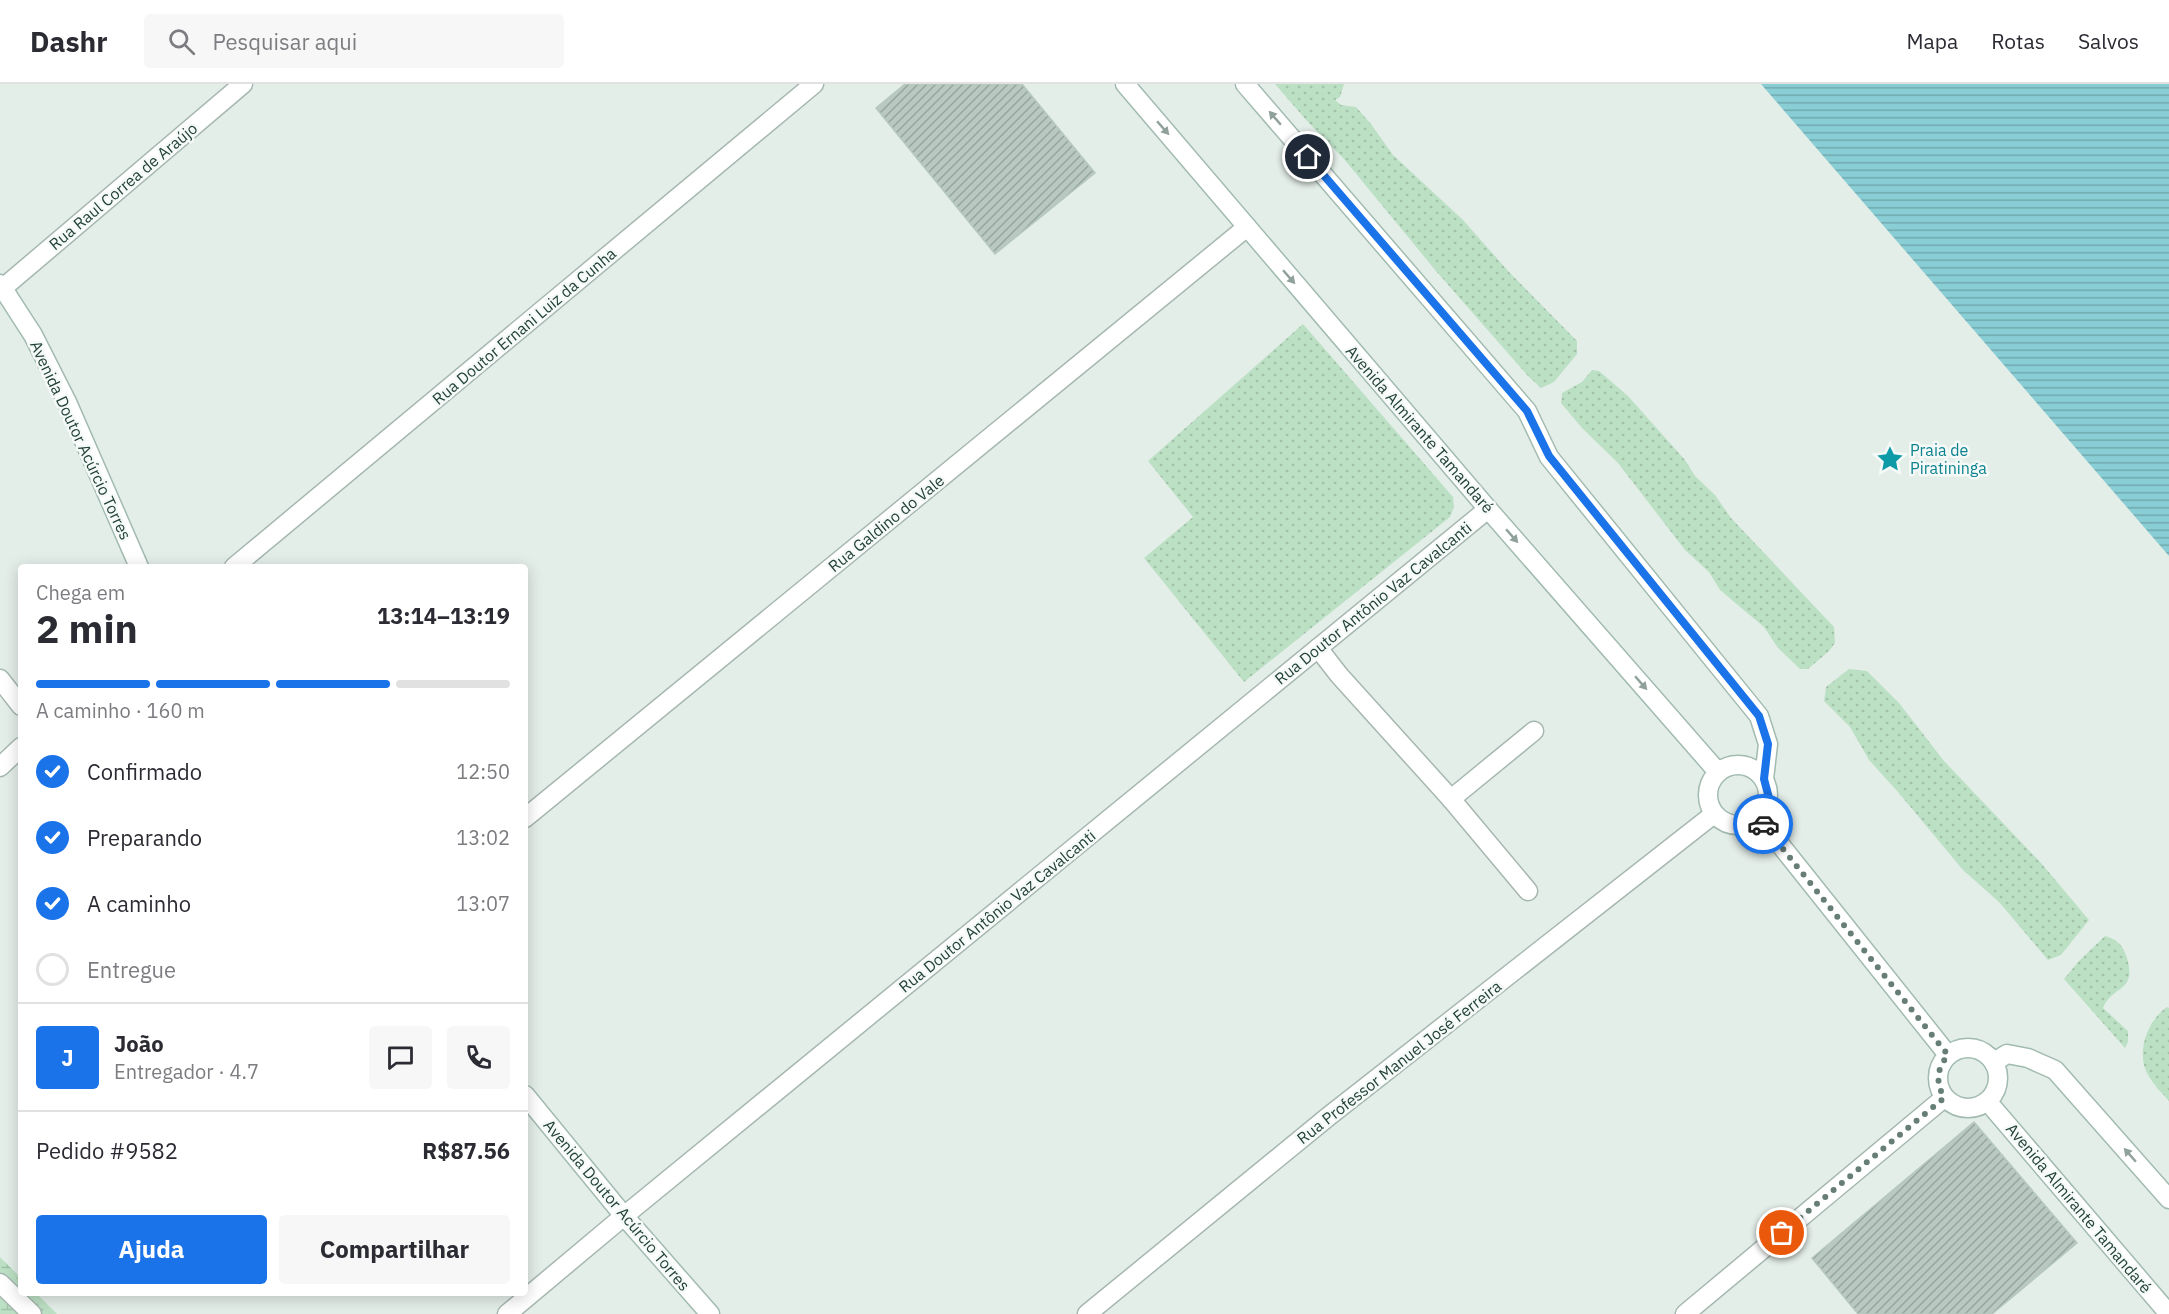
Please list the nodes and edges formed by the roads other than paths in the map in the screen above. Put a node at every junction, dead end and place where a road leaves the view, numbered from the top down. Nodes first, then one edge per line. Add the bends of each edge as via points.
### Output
1 (243, 84) edge
2 (814, 84) edge
3 (1125, 84) edge
4 (1245, 84) edge
5 (1247, 227) junction
6 (1, 286) edge
7 (1488, 509) junction
8 (138, 564) edge
9 (238, 564) edge
10 (1318, 648) junction
11 (0, 680) edge
12 (18, 702) edge
13 (1534, 731) dead end
14 (18, 750) edge
15 (0, 766) edge
16 (1718, 771) junction
17 (1764, 779) junction
18 (1451, 800) junction
19 (1714, 814) junction
20 (528, 816) edge
21 (1759, 818) junction
22 (1528, 891) dead end
23 (1948, 1055) junction
24 (1994, 1062) junction
25 (1944, 1098) junction
26 (528, 1099) edge
27 (1989, 1102) junction
28 (2169, 1199) edge
29 (624, 1216) junction
30 (0, 1283) edge
31 (32, 1314) edge
32 (507, 1314) edge
33 (710, 1314) edge
34 (1087, 1314) edge
35 (1685, 1314) edge
36 (2169, 1314) edge

1 - 6 street, Rua Raul Correa de Araújo
2 - 9 street, Rua Doutor Ernani Luiz da Cunha
3 -> 5 street, Avenida Almirante Tamandaré
17 -> 4 street via 1768,744 1759,716 1549,456 1527,411
5 -> 7 street, Avenida Almirante Tamandaré
5 - 20 street, Rua Galdino do Vale
6 - 8 street, Avenida Doutor Acúrcio Torres via 33,335 62,393
7 - 10 street, Rua Doutor Antônio Vaz Cavalcanti
7 -> 16 street, Avenida Almirante Tamandaré
10 - 18 street
10 - 29 street, Rua Doutor Antônio Vaz Cavalcanti
11 - 12 street
13 - 18 street
14 - 15 street
16 - 17 street via 1733,764 1749,765
16 - 19 street via 1707,792
17 - 21 street via 1769,798
18 - 22 street
19 - 21 street via 1727,824 1744,825
19 - 34 street, Rua Professor Manuel José Ferreira via 1329,1116
21 - 23 street
23 - 24 street via 1964,1048 1981,1050
23 - 25 street via 1937,1076
24 - 27 street via 1999,1083
28 -> 24 street via 2055,1070 2007,1054
25 - 27 street via 1958,1107 1974,1108
25 - 35 street
26 - 29 street, Avenida Doutor Acúrcio Torres
27 - 36 street, Avenida Almirante Tamandaré
29 - 32 street, Rua Doutor Antônio Vaz Cavalcanti
29 - 33 street, Avenida Doutor Acúrcio Torres
30 - 31 street

